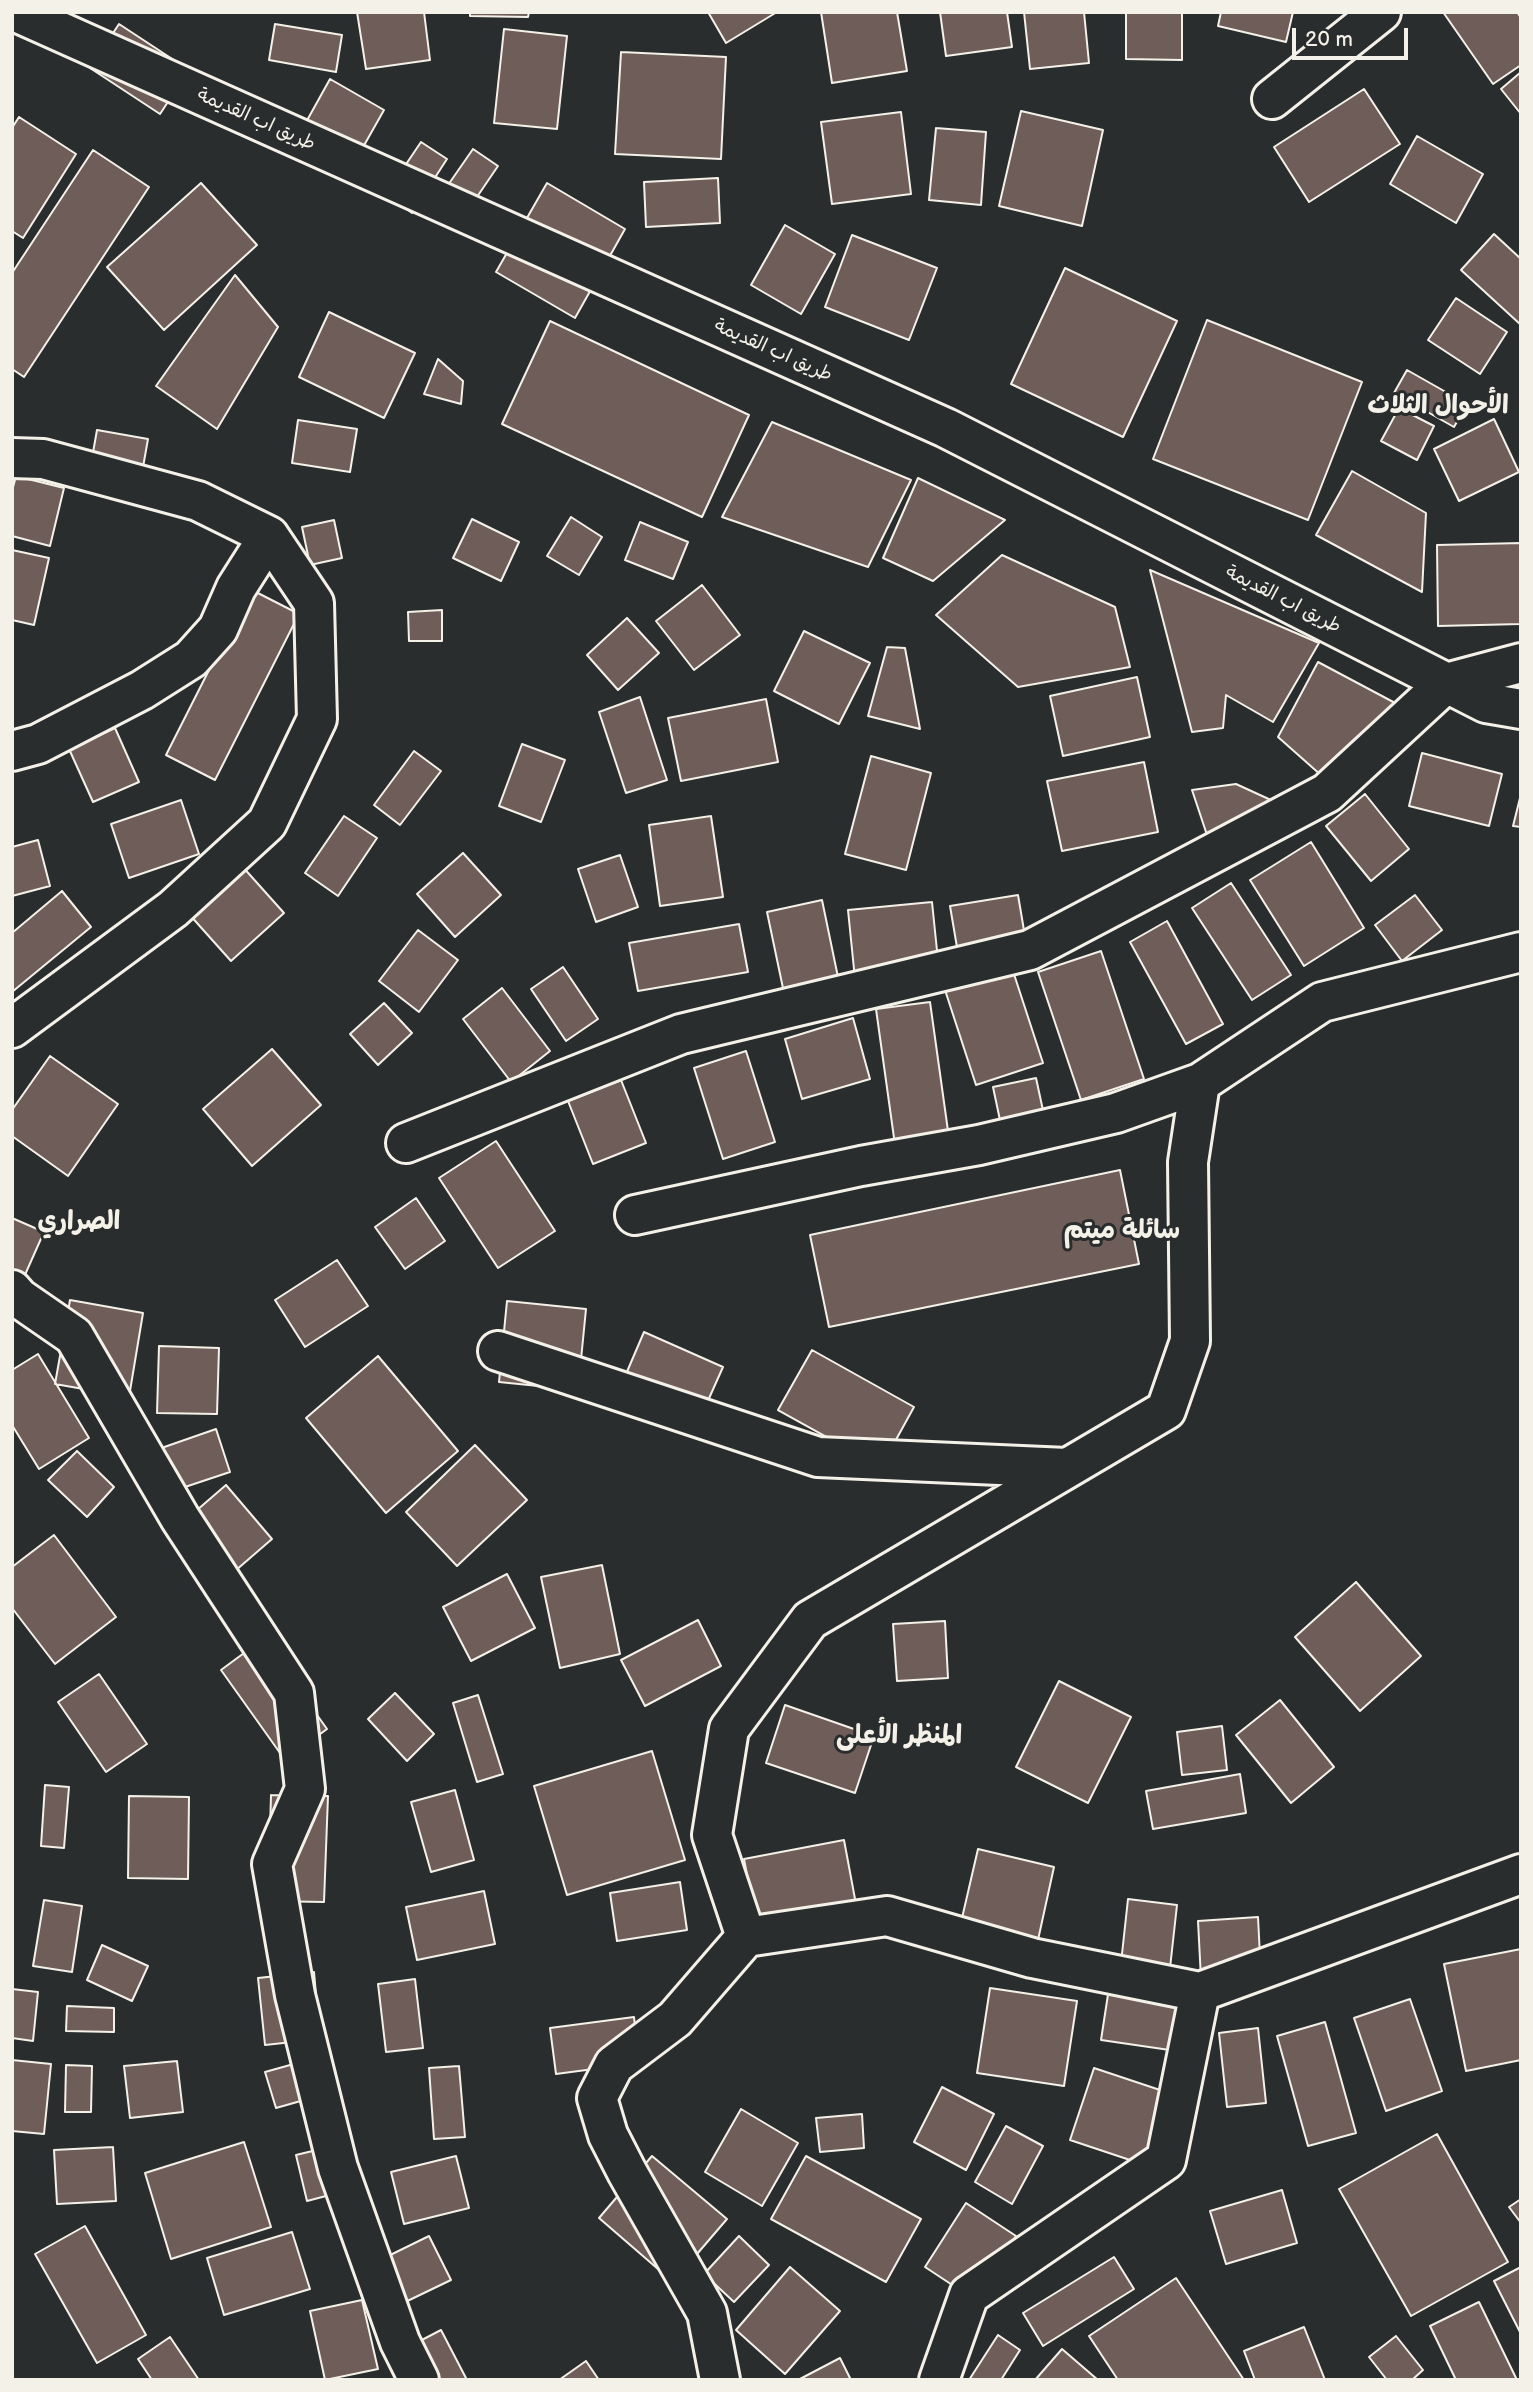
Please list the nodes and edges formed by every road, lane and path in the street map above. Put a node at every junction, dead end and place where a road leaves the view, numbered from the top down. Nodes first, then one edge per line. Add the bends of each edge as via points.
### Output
1 (16, 12) edge
2 (1381, 12) edge
3 (1272, 99) dead end
4 (12, 458) edge
5 (269, 536) junction
6 (1521, 663) edge
7 (1446, 683) junction
8 (1521, 709) edge
9 (12, 751) edge
10 (1521, 952) edge
11 (12, 1028) edge
12 (1200, 1083) junction
13 (406, 1143) dead end
14 (635, 1215) dead end
15 (12, 1290) edge
16 (498, 1351) dead end
17 (1067, 1468) junction
18 (1521, 1874) edge
19 (746, 1937) junction
20 (1200, 1992) junction
21 (419, 2380) edge
22 (720, 2380) edge
23 (939, 2380) edge

1 - 7 street, طريق اب القديمة via 946,428
2 - 3 street
4 - 5 street via 43,459 198,501
5 - 9 street via 236,588 218,629 191,659 38,744
5 - 11 street via 314,603 317,719 267,823 173,909
6 - 7 street
7 - 8 street, طريق اب القديمة via 1486,703
7 - 13 street via 1327,793 1030,950 681,1034
10 - 12 street via 1322,1002
12 - 14 street via 1116,1113
12 - 17 street via 1188,1162 1191,1341 1166,1410
15 - 21 street via 74,1336 180,1518 294,1693 305,1789 272,1864 295,1995 338,2168 400,2342
16 - 17 street via 818,1457
17 - 19 street via 810,1620 729,1729 712,1835
18 - 20 street
19 - 20 street via 887,1916 1032,1958
19 - 22 street via 675,2019 614,2065 597,2098 608,2135 707,2313
20 - 23 street via 1166,2160 969,2295

